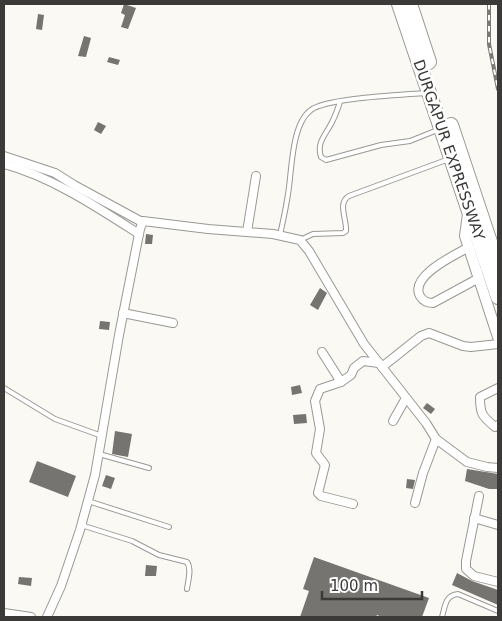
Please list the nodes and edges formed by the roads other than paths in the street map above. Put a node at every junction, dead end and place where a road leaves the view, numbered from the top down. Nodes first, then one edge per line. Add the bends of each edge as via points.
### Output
1 (399, 4) edge
2 (410, 4) edge
3 (430, 92) junction
4 (340, 102) junction
5 (442, 129) junction
6 (4, 156) edge
7 (452, 158) junction
8 (4, 164) edge
9 (256, 176) dead end
10 (468, 208) junction
11 (140, 227) junction
12 (247, 232) junction
13 (280, 235) junction
14 (300, 240) junction
15 (469, 246) junction
16 (498, 266) edge
17 (479, 278) junction
18 (498, 297) edge
19 (123, 313) junction
20 (173, 323) dead end
21 (498, 337) edge
22 (498, 344) edge
23 (322, 352) dead end
24 (381, 365) junction
25 (341, 382) junction
26 (4, 388) edge
27 (498, 388) edge
28 (406, 398) junction
29 (393, 421) dead end
30 (498, 426) edge
31 (102, 436) junction
32 (436, 439) junction
33 (99, 454) junction
34 (149, 468) dead end
35 (498, 468) edge
36 (479, 496) dead end
37 (88, 501) junction
38 (414, 503) dead end
39 (353, 504) dead end
40 (474, 518) junction
41 (498, 524) edge
42 (81, 525) junction
43 (169, 527) dead end
44 (498, 582) edge
45 (187, 589) dead end
46 (498, 612) edge
47 (4, 613) edge
48 (31, 617) edge
49 (48, 617) edge
50 (442, 617) edge

1 - 3 highway, DURGAPUR EXPRESSWAY
2 - 16 highway, DURGAPUR EXPRESSWAY
3 - 4 lane
3 - 5 highway, DURGAPUR EXPRESSWAY
4 - 5 lane via 319,143 321,157 326,160 410,141
4 - 13 lane via 312,108 297,133
5 - 7 highway, DURGAPUR EXPRESSWAY
6 - 11 street via 55,173
7 - 10 highway, DURGAPUR EXPRESSWAY
7 - 14 lane via 345,198 346,231 313,234
8 - 11 street via 34,175
9 - 12 street
10 - 15 street via 465,236
10 - 18 highway, DURGAPUR EXPRESSWAY
11 - 12 street
11 - 19 street
12 - 13 street
13 - 14 street
14 - 24 street via 364,344
15 - 17 street
15 - 17 street via 431,270 420,280 418,292 422,299 433,303
17 - 21 street
19 - 20 street
19 - 31 street
22 - 24 street via 463,346 429,333
23 - 25 street
24 - 25 street via 363,361
24 - 28 street
25 - 39 street via 320,389 315,400 320,429 316,453 325,465 318,493
26 - 31 lane via 55,419
27 - 30 street via 480,397 480,410 483,417
28 - 29 street
28 - 32 street
31 - 33 street
32 - 35 street via 467,462
32 - 38 street
33 - 34 lane
33 - 37 street
36 - 40 street
37 - 42 street
37 - 43 lane
40 - 41 street
40 - 44 street via 466,569 474,576
42 - 45 lane via 132,541 159,555 187,562 190,566
42 - 49 street
46 - 50 lane via 452,594 447,598
47 - 48 street

